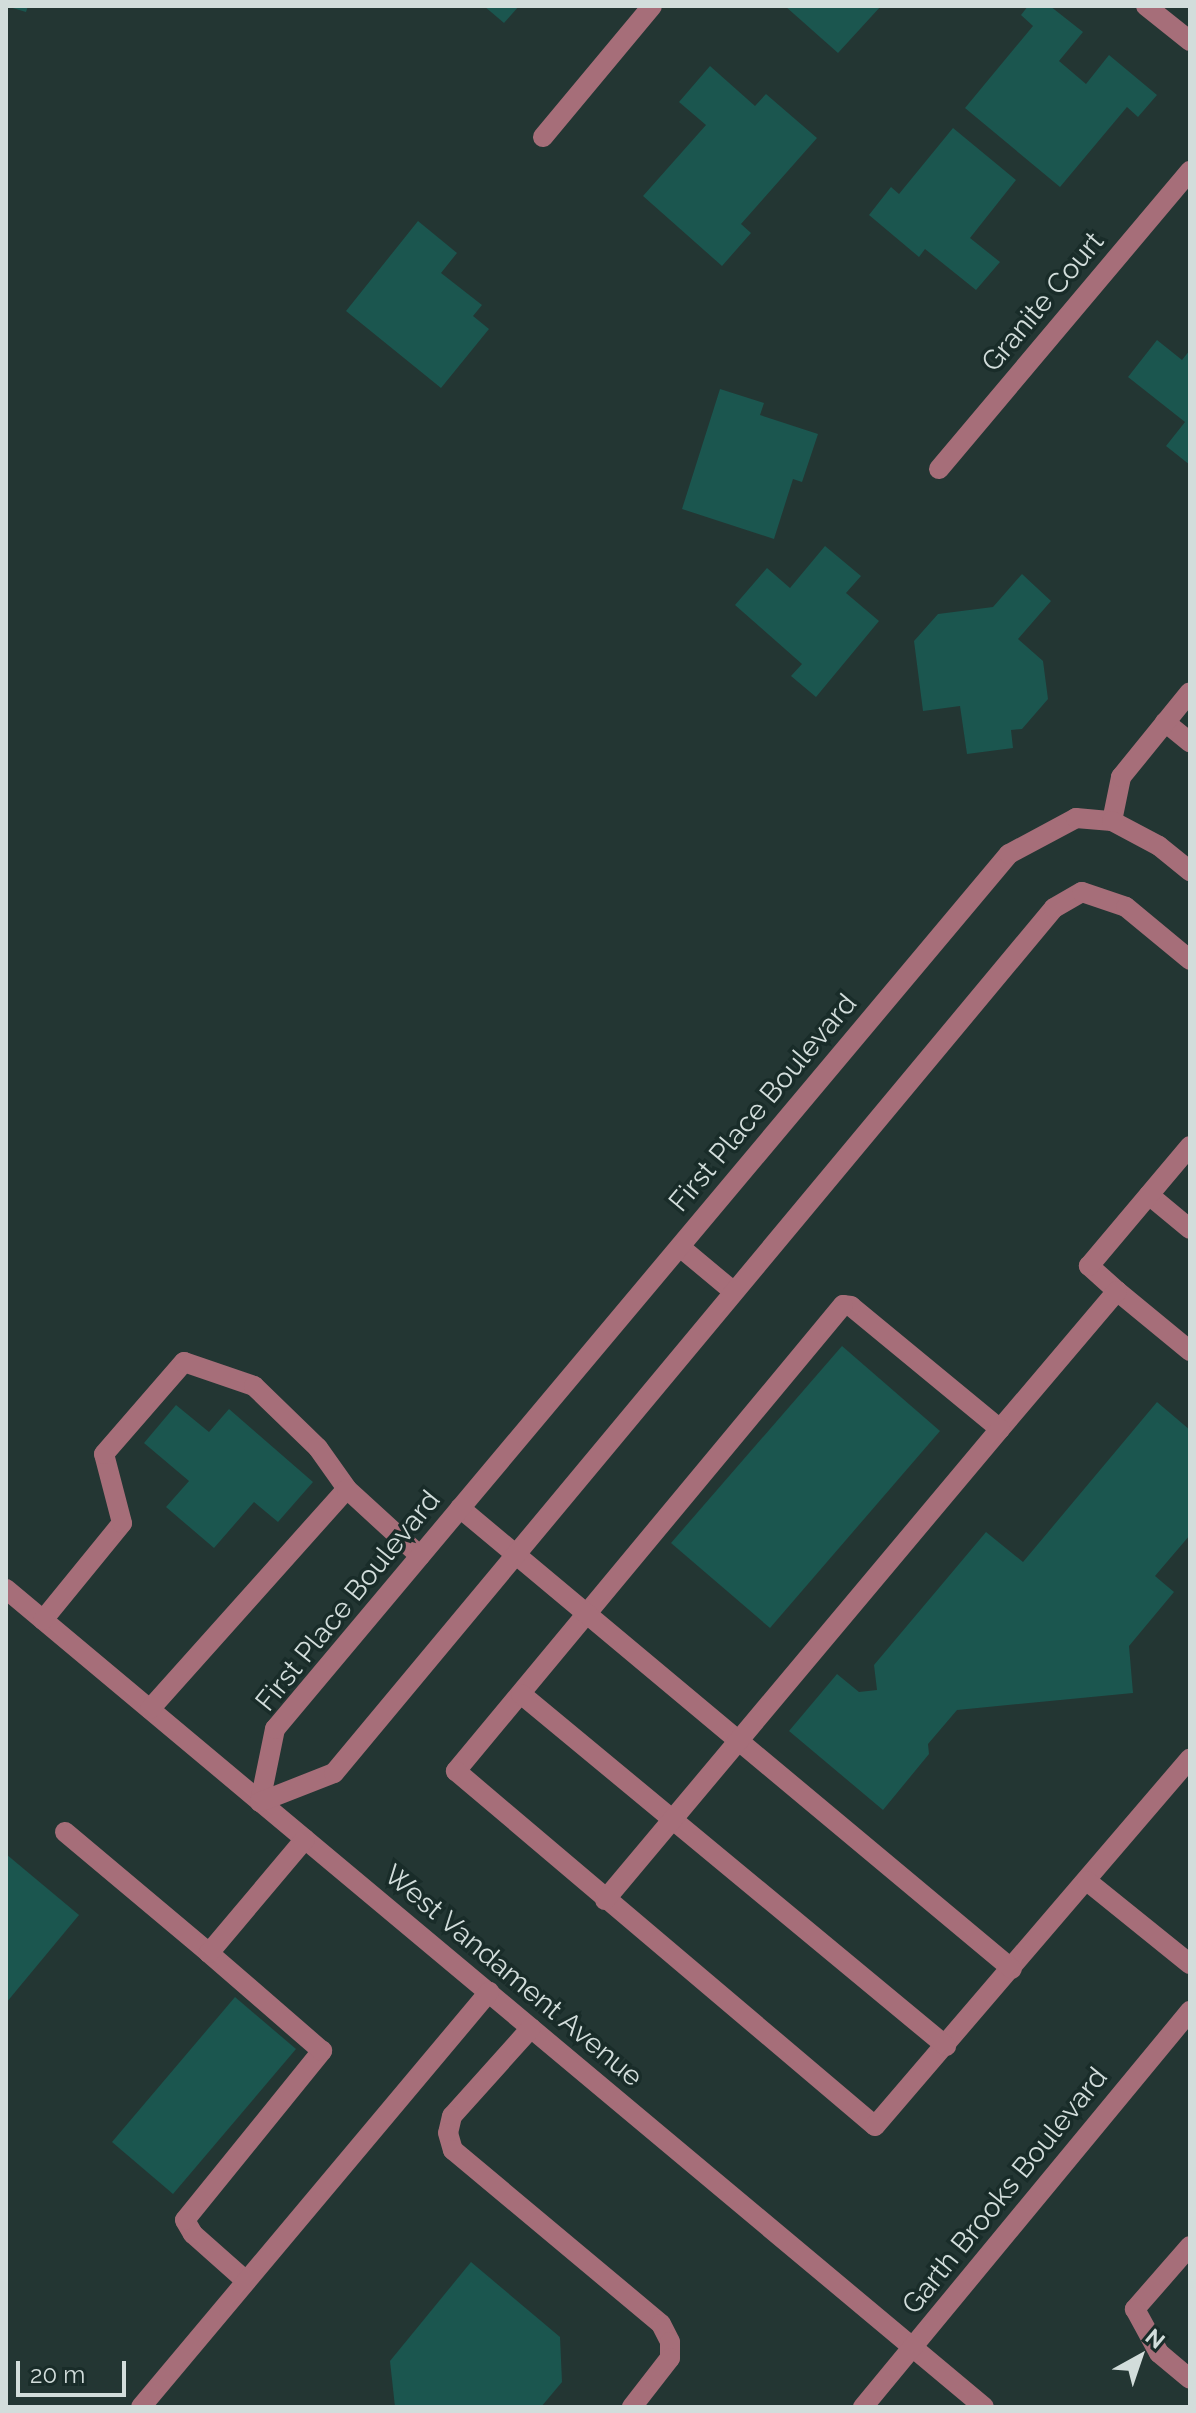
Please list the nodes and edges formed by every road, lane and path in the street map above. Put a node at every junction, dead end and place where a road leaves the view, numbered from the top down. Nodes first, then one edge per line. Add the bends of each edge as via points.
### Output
1 (652, 6) edge
2 (1146, 6) edge
3 (1190, 41) edge
4 (543, 137) dead end
5 (1190, 171) edge
6 (939, 469) dead end
7 (1190, 692) edge
8 (1165, 722) junction
9 (1190, 742) edge
10 (1112, 821) junction
11 (1190, 871) edge
12 (1190, 960) edge
13 (1190, 1146) edge
14 (1149, 1195) junction
15 (1190, 1229) edge
16 (680, 1247) junction
17 (1117, 1291) junction
18 (734, 1292) junction
19 (1190, 1351) edge
20 (1000, 1429) junction
21 (347, 1489) junction
22 (460, 1508) junction
23 (515, 1555) junction
24 (420, 1556) junction
25 (6, 1589) edge
26 (588, 1616) junction
27 (43, 1620) junction
28 (521, 1694) junction
29 (150, 1709) junction
30 (739, 1742) junction
31 (1190, 1758) edge
32 (260, 1802) junction
33 (673, 1820) junction
34 (65, 1832) dead end
35 (305, 1839) junction
36 (1087, 1881) junction
37 (605, 1900) junction
38 (209, 1953) junction
39 (1190, 1964) edge
40 (1012, 1969) junction
41 (489, 1992) junction
42 (1190, 2011) edge
43 (531, 2028) junction
44 (946, 2046) junction
45 (1190, 2246) edge
46 (246, 2281) junction
47 (913, 2347) junction
48 (1190, 2379) edge
49 (141, 2407) edge
50 (632, 2407) edge
51 (863, 2407) edge
52 (984, 2407) edge

1 - 4 street
2 - 3 street
5 - 6 street, Granite Court
7 - 8 street
8 - 9 street
8 - 10 street via 1121,777
10 - 11 street, First Place Boulevard via 1159,846
10 - 16 street, First Place Boulevard via 1076,818 1009,854
12 - 18 street via 1126,907 1082,892 1054,908
13 - 14 street
14 - 15 street
14 - 17 street via 1089,1266
16 - 18 street
16 - 22 street, First Place Boulevard
17 - 19 street
17 - 20 street
18 - 23 street
20 - 26 street via 851,1306 843,1305
20 - 30 street
21 - 24 street
21 - 27 street via 318,1448 254,1386 184,1362 104,1454 122,1523
21 - 29 street
22 - 23 street
22 - 24 street, First Place Boulevard
23 - 26 street
23 - 32 street via 334,1773
24 - 32 street, First Place Boulevard via 275,1729
25 - 27 street, West Vandament Avenue
26 - 28 street
26 - 30 street
27 - 29 street, West Vandament Avenue
28 - 33 street
28 - 37 street via 458,1766 459,1778
29 - 32 street, West Vandament Avenue
30 - 33 street
30 - 40 street
31 - 36 street
32 - 35 street, West Vandament Avenue
33 - 37 street
33 - 44 street
34 - 38 street
35 - 38 street
35 - 41 street, West Vandament Avenue
36 - 39 street
36 - 40 street
37 - 44 street via 868,2122 880,2122
38 - 46 street via 322,2051 185,2220 193,2234
40 - 44 street
41 - 43 street, West Vandament Avenue
41 - 46 street
42 - 47 street, Garth Brooks Boulevard
43 - 47 street, West Vandament Avenue
43 - 50 street via 452,2116 448,2133 453,2150 661,2324 670,2342 670,2358
45 - 48 street via 1135,2309 1159,2353
46 - 49 street
47 - 51 street, Garth Brooks Boulevard
47 - 52 street, West Vandament Avenue

